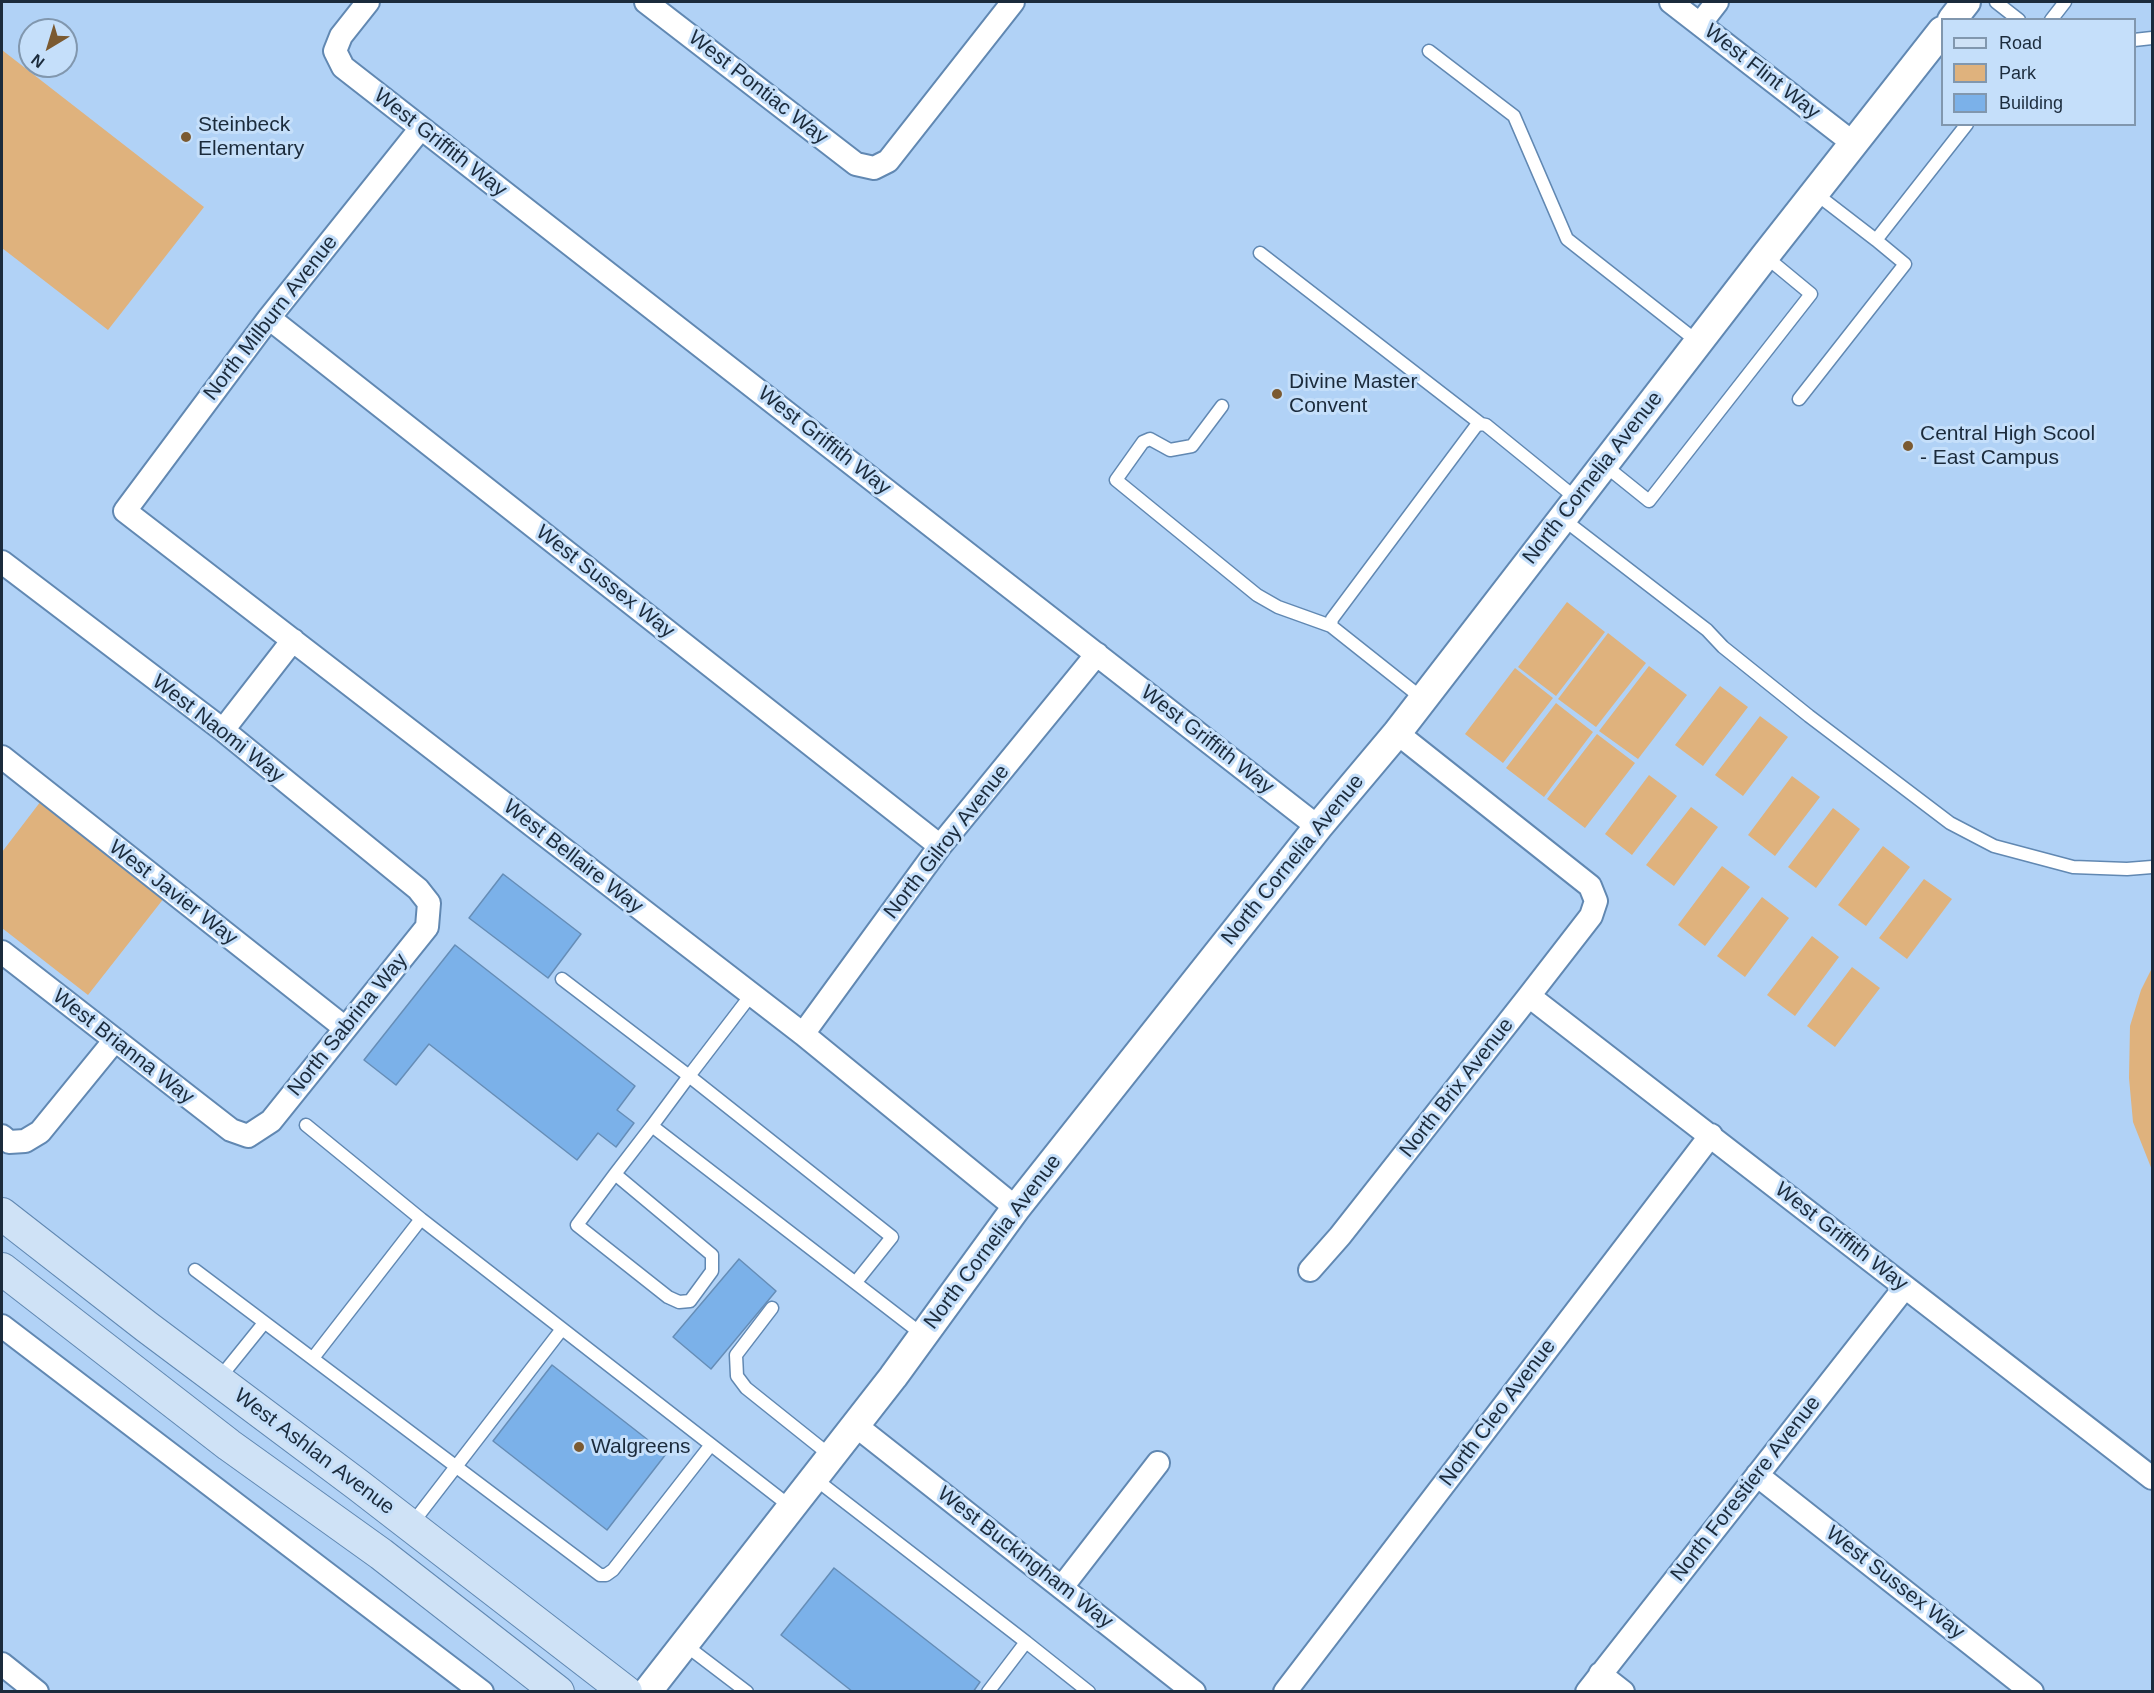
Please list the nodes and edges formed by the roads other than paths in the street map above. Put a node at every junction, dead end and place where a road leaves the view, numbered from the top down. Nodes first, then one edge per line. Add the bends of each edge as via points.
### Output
1 (368, 2) edge
2 (646, 2) edge
3 (1013, 2) edge
4 (1671, 2) edge
5 (1717, 2) edge
6 (1966, 2) edge
7 (1996, 2) edge
8 (2065, 2) edge
9 (1954, 18) edge
10 (2016, 18) edge
11 (2053, 18) edge
12 (1700, 24) junction
13 (1941, 32) edge
14 (2152, 38) edge
15 (2136, 40) edge
16 (1429, 51) dead end
17 (1965, 126) edge
18 (421, 128) junction
19 (1853, 143) junction
20 (1815, 193) junction
21 (1876, 240) junction
22 (1260, 253) dead end
23 (1765, 256) junction
24 (269, 318) junction
25 (1698, 342) junction
26 (1799, 399) dead end
27 (1222, 406) dead end
28 (1481, 424) junction
29 (1604, 464) junction
30 (1569, 508) junction
31 (125, 511) joint
32 (2, 562) edge
33 (1331, 626) junction
34 (293, 640) junction
35 (1097, 654) junction
36 (1423, 699) junction
37 (223, 730) junction
38 (1397, 733) junction
39 (2, 757) edge
40 (1318, 827) junction
41 (940, 846) junction
42 (2152, 867) edge
43 (429, 903) joint
44 (2, 954) edge
45 (562, 979) dead end
46 (751, 995) junction
47 (1529, 996) junction
48 (345, 1028) junction
49 (802, 1034) junction
50 (115, 1040) junction
51 (689, 1076) junction
52 (306, 1125) dead end
53 (652, 1126) junction
54 (1711, 1135) junction
55 (2, 1136) edge
56 (248, 1136) joint
57 (615, 1174) junction
58 (1016, 1208) junction
59 (2, 1214) edge
60 (421, 1218) junction
61 (2, 1269) edge
62 (195, 1270) dead end
63 (1310, 1270) dead end
64 (856, 1282) junction
65 (1905, 1287) junction
66 (46, 1303) junction
67 (772, 1308) dead end
68 (264, 1323) junction
69 (2, 1326) edge
70 (562, 1329) junction
71 (924, 1335) junction
72 (313, 1358) junction
73 (218, 1380) junction
74 (855, 1425) junction
75 (710, 1446) junction
76 (831, 1456) junction
77 (1158, 1463) dead end
78 (455, 1466) junction
79 (1757, 1475) junction
80 (814, 1478) junction
81 (2152, 1478) edge
82 (792, 1508) junction
83 (411, 1525) junction
84 (1062, 1587) junction
85 (1026, 1642) junction
86 (684, 1644) junction
87 (2, 1664) edge
88 (1594, 1683) edge
89 (989, 1691) edge
90 (37, 1692) edge
91 (482, 1692) edge
92 (558, 1692) edge
93 (626, 1692) edge
94 (647, 1692) edge
95 (747, 1692) edge
96 (1089, 1692) edge
97 (1194, 1692) edge
98 (1285, 1692) edge
99 (1623, 1692) edge
100 (2032, 1692) edge

1 - 18 street, West Griffith Way via 341,36 335,51 343,67
2 - 3 street, West Pontiac Way via 856,164 874,168 888,161
4 - 12 street, West Flint Way
5 - 12 street
6 - 9 street
7 - 10 lane
8 - 11 lane
12 - 19 street, West Flint Way
13 - 19 street, North Cornelia Avenue
14 - 15 lane
16 - 25 lane via 1514,116 1567,239
17 - 21 lane
18 - 24 street, North Milburn Avenue
18 - 35 street, West Griffith Way
19 - 20 street, North Cornelia Avenue
20 - 21 lane
20 - 23 street, North Cornelia Avenue
21 - 26 lane via 1905,264
22 - 28 lane
23 - 25 street, North Cornelia Avenue
23 - 29 lane via 1811,294 1649,501
24 - 31 street, North Milburn Avenue
24 - 41 street, West Sussex Way
25 - 29 street, North Cornelia Avenue
27 - 33 lane via 1192,446 1170,450 1150,439 1143,442 1116,480 1257,595 1278,608
28 - 30 lane
28 - 33 lane via 1345,600
29 - 30 street, North Cornelia Avenue
30 - 36 street, North Cornelia Avenue
30 - 42 lane via 1723,647 1950,823 1994,846 2073,867
31 - 34 street, West Bellaire Way
32 - 37 street, West Naomi Way
33 - 36 lane
34 - 37 street
34 - 46 street, West Bellaire Way
35 - 40 street, West Griffith Way
35 - 41 street, North Gilroy Avenue
36 - 38 street, North Cornelia Avenue
37 - 43 street, West Naomi Way via 418,889
38 - 40 street, North Cornelia Avenue
38 - 47 street, North Brix Avenue via 1590,886 1596,901 1591,916
39 - 48 street, West Javier Way
40 - 58 street, North Cornelia Avenue
41 - 49 street, North Gilroy Avenue
43 - 48 street, North Sabrina Way via 427,927
44 - 50 street, West Brianna Way
45 - 51 lane
46 - 49 street, West Bellaire Way
46 - 51 lane
47 - 54 street, West Griffith Way
47 - 63 street, North Brix Avenue
48 - 56 street, North Sabrina Way via 271,1121
49 - 58 street, West Bellaire Way
50 - 55 street via 40,1132 25,1142 9,1142
50 - 56 street, West Brianna Way via 231,1130
51 - 53 lane
51 - 64 lane via 892,1237
52 - 60 lane
53 - 57 lane
53 - 64 lane
54 - 65 street, West Griffith Way
54 - 98 street, North Cleo Avenue
57 - 57 lane via 712,1255 712,1272 690,1301 668,1297 577,1225
58 - 71 street, North Cornelia Avenue
59 - 73 main road, West Ashlan Avenue
60 - 70 lane
60 - 72 lane
61 - 66 main road, West Ashlan Avenue
62 - 68 lane
64 - 71 lane
65 - 79 street, North Forestiere Avenue
65 - 81 street, West Griffith Way
66 - 73 main road via 78,1308 180,1387
66 - 92 main road, West Ashlan Avenue
67 - 76 lane via 736,1355 737,1376 746,1388
68 - 72 lane
68 - 73 lane
69 - 91 street
70 - 75 lane
70 - 78 lane
71 - 74 street, North Cornelia Avenue
72 - 78 lane
73 - 83 main road, West Ashlan Avenue
74 - 76 street, North Cornelia Avenue
74 - 84 street, West Buckingham Way
75 - 78 lane via 606,1575 600,1575
75 - 82 lane
76 - 80 street, North Cornelia Avenue
77 - 84 street
78 - 83 lane
79 - 88 street, North Forestiere Avenue
79 - 100 street, West Sussex Way
80 - 82 street, North Cornelia Avenue
80 - 85 lane
82 - 86 street, North Cornelia Avenue
83 - 93 main road, West Ashlan Avenue
84 - 97 street, West Buckingham Way
85 - 89 lane
85 - 96 lane
86 - 94 street, North Cornelia Avenue
86 - 95 lane
87 - 90 street
88 - 99 street

